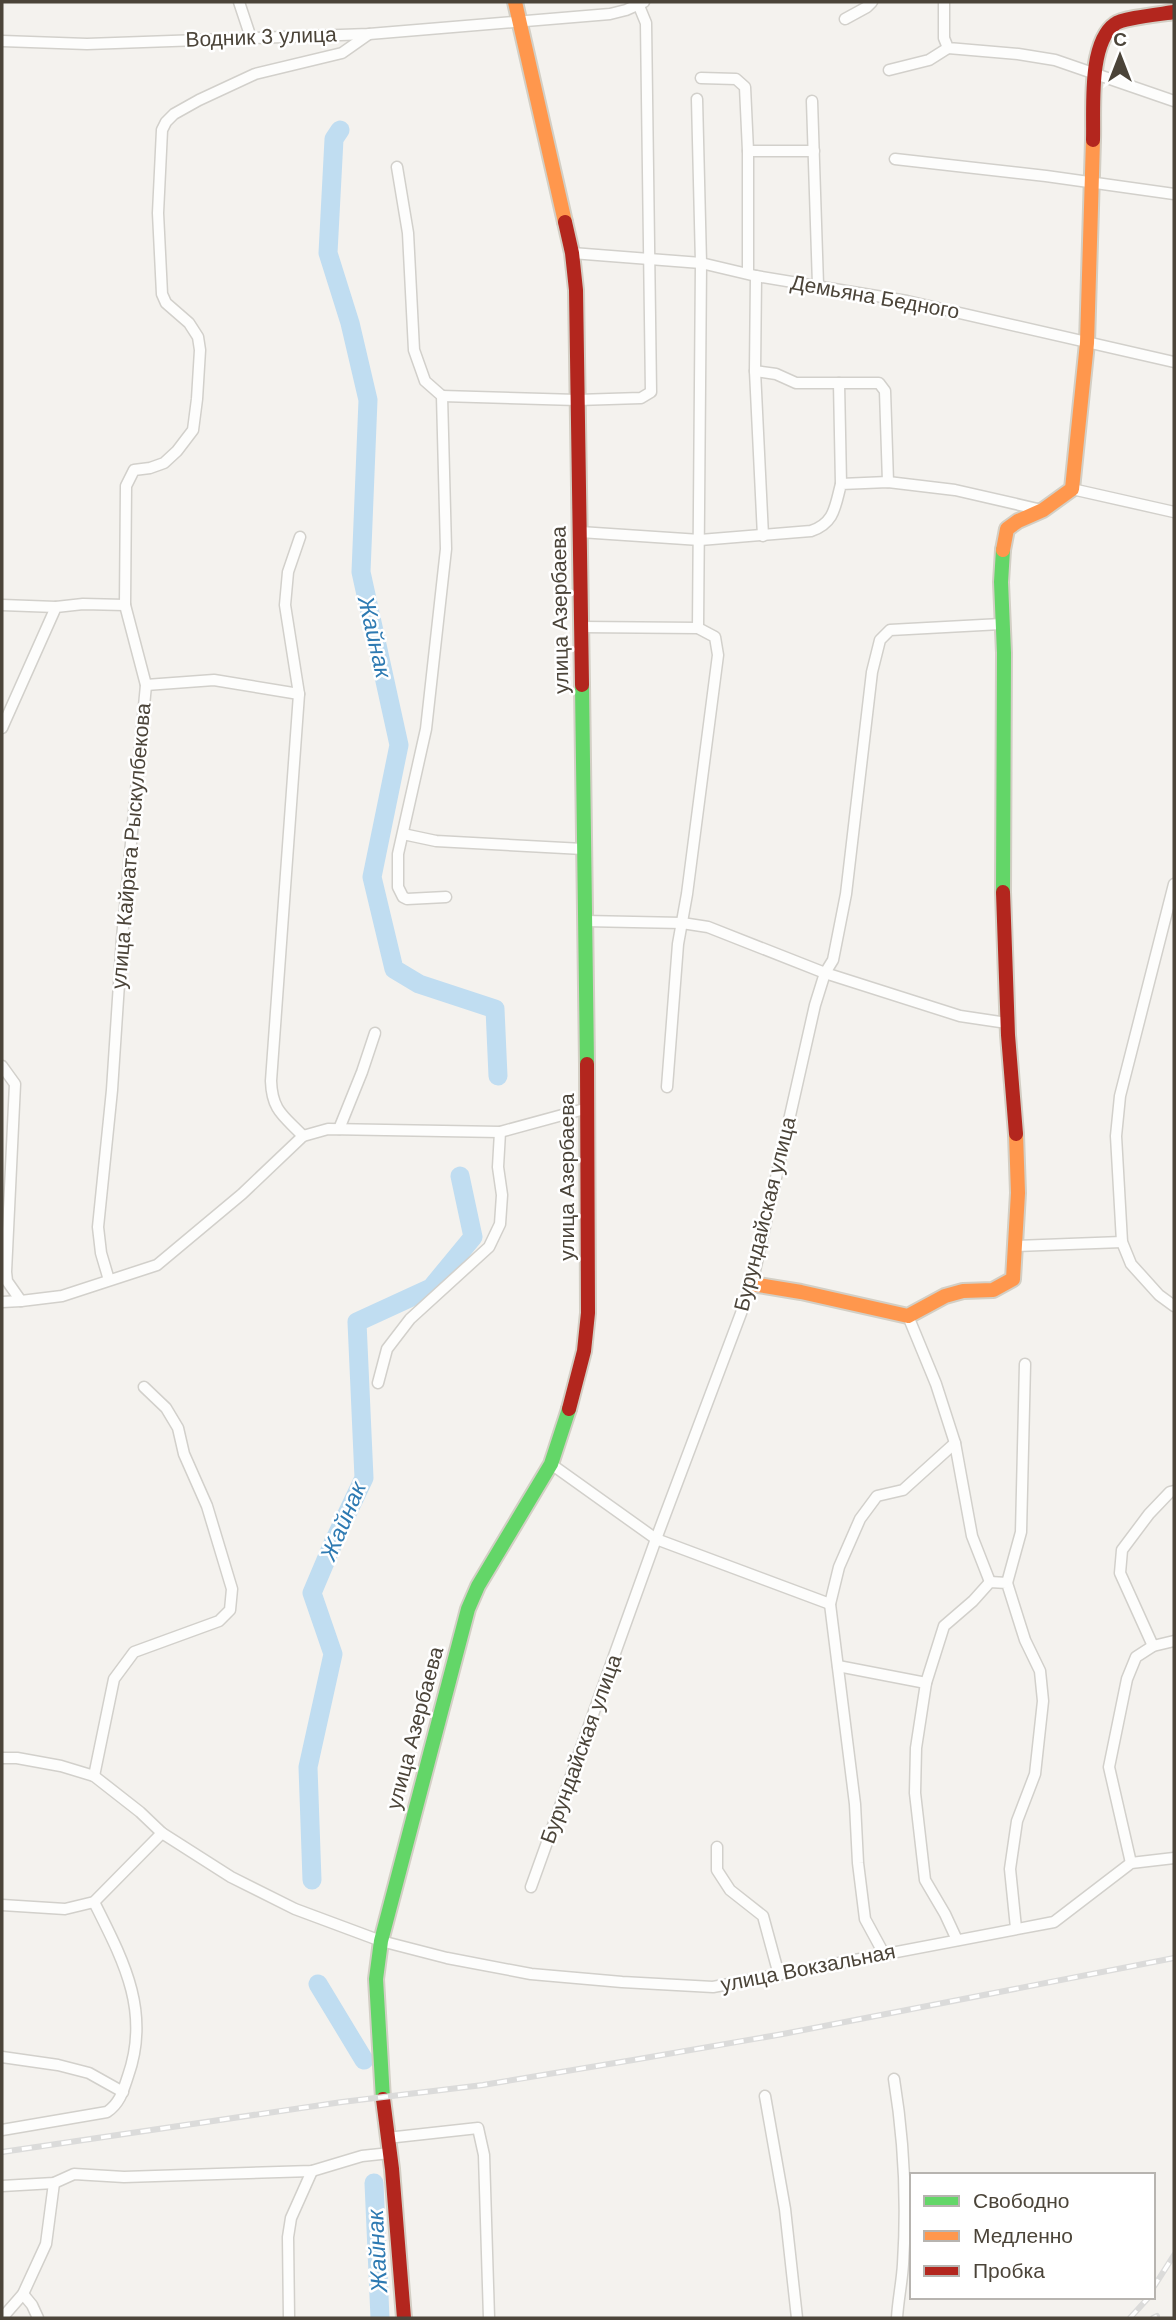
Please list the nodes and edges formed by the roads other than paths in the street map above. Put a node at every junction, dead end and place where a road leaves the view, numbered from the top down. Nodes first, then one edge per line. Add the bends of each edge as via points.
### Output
1 (239, 2) edge
2 (515, 2) edge
3 (872, 2) edge
4 (944, 2) edge
5 (641, 4) edge
6 (1174, 12) edge
7 (845, 19) dead end
8 (520, 22) junction
9 (369, 34) junction
10 (251, 38) junction
11 (2, 41) edge
12 (948, 48) junction
13 (889, 70) dead end
14 (1095, 72) junction
15 (701, 78) dead end
16 (697, 99) dead end
17 (812, 101) dead end
18 (1174, 101) edge
19 (748, 151) junction
20 (814, 151) junction
21 (895, 159) dead end
22 (397, 167) dead end
23 (1091, 184) junction
24 (1174, 194) edge
25 (572, 253) junction
26 (649, 259) junction
27 (701, 263) junction
28 (752, 274) junction
29 (818, 285) junction
30 (1087, 343) junction
31 (1174, 362) edge
32 (755, 371) junction
33 (839, 383) junction
34 (442, 396) junction
35 (578, 400) junction
36 (888, 481) junction
37 (841, 484) junction
38 (1072, 489) junction
39 (1043, 510) junction
40 (1174, 512) edge
41 (580, 533) junction
42 (763, 536) junction
43 (300, 537) dead end
44 (700, 540) junction
45 (2, 605) edge
46 (125, 605) junction
47 (56, 607) junction
48 (1001, 624) junction
49 (581, 627) junction
50 (698, 628) junction
51 (146, 685) junction
52 (299, 694) junction
53 (2, 728) edge
54 (403, 834) junction
55 (583, 849) junction
56 (1174, 884) edge
57 (446, 897) dead end
58 (585, 921) junction
59 (682, 923) junction
60 (825, 973) junction
61 (1007, 1023) junction
62 (375, 1033) dead end
63 (2, 1066) edge
64 (667, 1087) dead end
65 (588, 1108) junction
66 (339, 1129) junction
67 (500, 1132) junction
68 (303, 1136) junction
69 (1122, 1242) junction
70 (1016, 1246) junction
71 (109, 1280) junction
72 (751, 1284) junction
73 (21, 1301) junction
74 (2, 1302) edge
75 (1174, 1306) edge
76 (908, 1316) junction
77 (1026, 1364) dead end
78 (378, 1383) dead end
79 (144, 1387) dead end
80 (955, 1443) junction
81 (551, 1464) junction
82 (1174, 1491) edge
83 (656, 1539) junction
84 (990, 1582) junction
85 (1007, 1583) junction
86 (830, 1604) junction
87 (1174, 1641) edge
88 (1153, 1646) junction
89 (838, 1666) junction
90 (926, 1683) junction
91 (2, 1758) edge
92 (94, 1776) junction
93 (162, 1833) junction
94 (717, 1847) dead end
95 (1174, 1858) edge
96 (1131, 1863) junction
97 (531, 1887) dead end
98 (93, 1902) junction
99 (2, 1905) edge
100 (1016, 1928) junction
101 (957, 1940) junction
102 (381, 1941) junction
103 (884, 1954) junction
104 (779, 1975) junction
105 (2, 2057) edge
106 (894, 2079) dead end
107 (123, 2092) junction
108 (765, 2096) dead end
109 (2, 2130) edge
110 (387, 2138) junction
111 (390, 2154) junction
112 (312, 2172) junction
113 (54, 2183) junction
114 (2, 2186) edge
115 (23, 2294) junction
116 (895, 2317) edge
117 (2, 2318) edge
118 (38, 2318) edge
119 (289, 2318) edge
120 (404, 2318) edge
121 (489, 2318) edge
122 (797, 2318) edge

1 - 10 street
2 - 8 main road, улица Азербаева
3 - 7 street
4 - 12 street
5 - 8 street, Водник 3 улица via 610,14
5 - 26 street via 646,23
6 - 14 main road via 1116,22 1101,38
8 - 9 street, Водник 3 улица
8 - 25 main road, улица Азербаева
9 - 10 street, Водник 3 улица
9 - 46 street via 342,53 255,74 174,114 162,130 158,213 162,295 198,337 197,400 193,430 177,451 164,463 134,470 129,476
10 - 11 street, Водник 3 улица via 87,44
12 - 13 street via 929,60
12 - 14 street via 1055,60
14 - 18 street
14 - 23 main road
15 - 19 street via 736,79 745,87
16 - 27 street
17 - 20 street
19 - 20 street
19 - 28 street
20 - 29 street
21 - 23 street
22 - 34 street via 408,233 414,350 425,381
23 - 24 street
23 - 30 main road
25 - 26 street, Демьяна Бедного
25 - 35 main road, улица Азербаева
26 - 27 street, Демьяна Бедного
26 - 35 street via 651,392 641,398
27 - 28 street, Демьяна Бедного
27 - 44 street
28 - 29 street, Демьяна Бедного
28 - 32 street
29 - 30 street, Демьяна Бедного via 907,300
30 - 31 street, Демьяна Бедного
30 - 38 main road
32 - 33 street via 796,383
32 - 42 street
33 - 36 street via 879,383 886,391
33 - 37 street
34 - 35 street
34 - 54 street via 446,549 426,729
35 - 41 main road, улица Азербаева
36 - 37 street
36 - 39 street
37 - 42 street via 831,519 822,527
38 - 39 main road
38 - 40 street
39 - 48 main road via 1007,528
41 - 44 street
41 - 49 main road, улица Азербаева
42 - 44 street
43 - 52 street via 288,572 285,605
44 - 50 street
45 - 47 street
46 - 47 street
46 - 51 street
47 - 53 street
48 - 60 street, Бурундайская улица via 890,630 880,640 872,672 846,894 833,960
48 - 61 main road
49 - 50 street
49 - 55 main road, улица Азербаева
50 - 59 street via 715,636 718,655
51 - 52 street, улица Кайрата Рыскулбекова via 214,680
51 - 71 street, улица Кайрата Рыскулбекова via 98,1227 100,1254
52 - 68 street via 271,1081 277,1109
54 - 55 street via 436,841
54 - 57 street via 398,854 402,897
55 - 58 main road, улица Азербаева
56 - 69 street via 1120,1096 1115,1136
58 - 59 street
58 - 65 main road, улица Азербаева
59 - 60 street via 708,927
59 - 64 street
60 - 61 street via 960,1016
60 - 72 street, Бурундайская улица
61 - 70 main road via 1017,1144
62 - 66 street
63 - 73 street via 15,1084 6,1272
65 - 67 street
65 - 81 main road, улица Азербаева via 584,1351
66 - 67 street
66 - 68 street
67 - 78 street via 500,1224 489,1247 410,1319 387,1349
68 - 71 street via 157,1265
69 - 70 street
69 - 75 street via 1131,1264
70 - 76 main road via 1013,1279 993,1290 945,1296
71 - 73 street via 62,1296
72 - 76 main road
72 - 83 street, Бурундайская улица
73 - 74 street
76 - 80 street
77 - 85 street via 1021,1532
79 - 92 street via 166,1408 178,1428 232,1588 230,1610 219,1621 134,1652 114,1679
80 - 84 street via 972,1536
80 - 86 street via 903,1490 877,1496 860,1519 839,1567
81 - 83 street
81 - 102 main road, улица Азербаева via 468,1609
82 - 88 street via 1149,1514 1122,1550 1120,1573
83 - 86 street
83 - 97 street, Бурундайская улица
84 - 85 street
84 - 90 street via 944,1626
85 - 100 street via 1040,1671 1043,1701 1035,1774 1017,1821 1010,1869
86 - 89 street
87 - 88 street
88 - 96 street via 1136,1657 1127,1679 1109,1767
89 - 90 street
89 - 103 street via 865,1919
90 - 101 street via 916,1748 920,1846 925,1880
91 - 92 street
92 - 93 street, улица Вокзальная
93 - 98 street
93 - 102 street, улица Вокзальная via 242,1883 295,1909
94 - 104 street via 717,1870 730,1890 763,1916
95 - 96 street
96 - 100 street, улица Вокзальная via 1055,1922
98 - 99 street via 65,1909
98 - 107 street via 120,1953 137,2015 135,2057
100 - 101 street, улица Вокзальная
101 - 103 street, улица Вокзальная
102 - 104 street, улица Вокзальная via 531,1974 622,1982 713,1987
102 - 110 main road, улица Азербаева via 376,1979
103 - 104 street, улица Вокзальная
105 - 107 street via 89,2073
106 - 116 street via 903,2130 905,2216
107 - 109 street via 117,2106 107,2112
108 - 122 street via 785,2209
110 - 111 main road, улица Азербаева
110 - 121 street via 478,2127 484,2155
111 - 112 street via 362,2156
111 - 120 main road, улица Азербаева
112 - 113 street via 74,2174
112 - 119 street via 291,2218 288,2237
113 - 114 street
113 - 115 street via 46,2244
115 - 117 street
115 - 118 street

